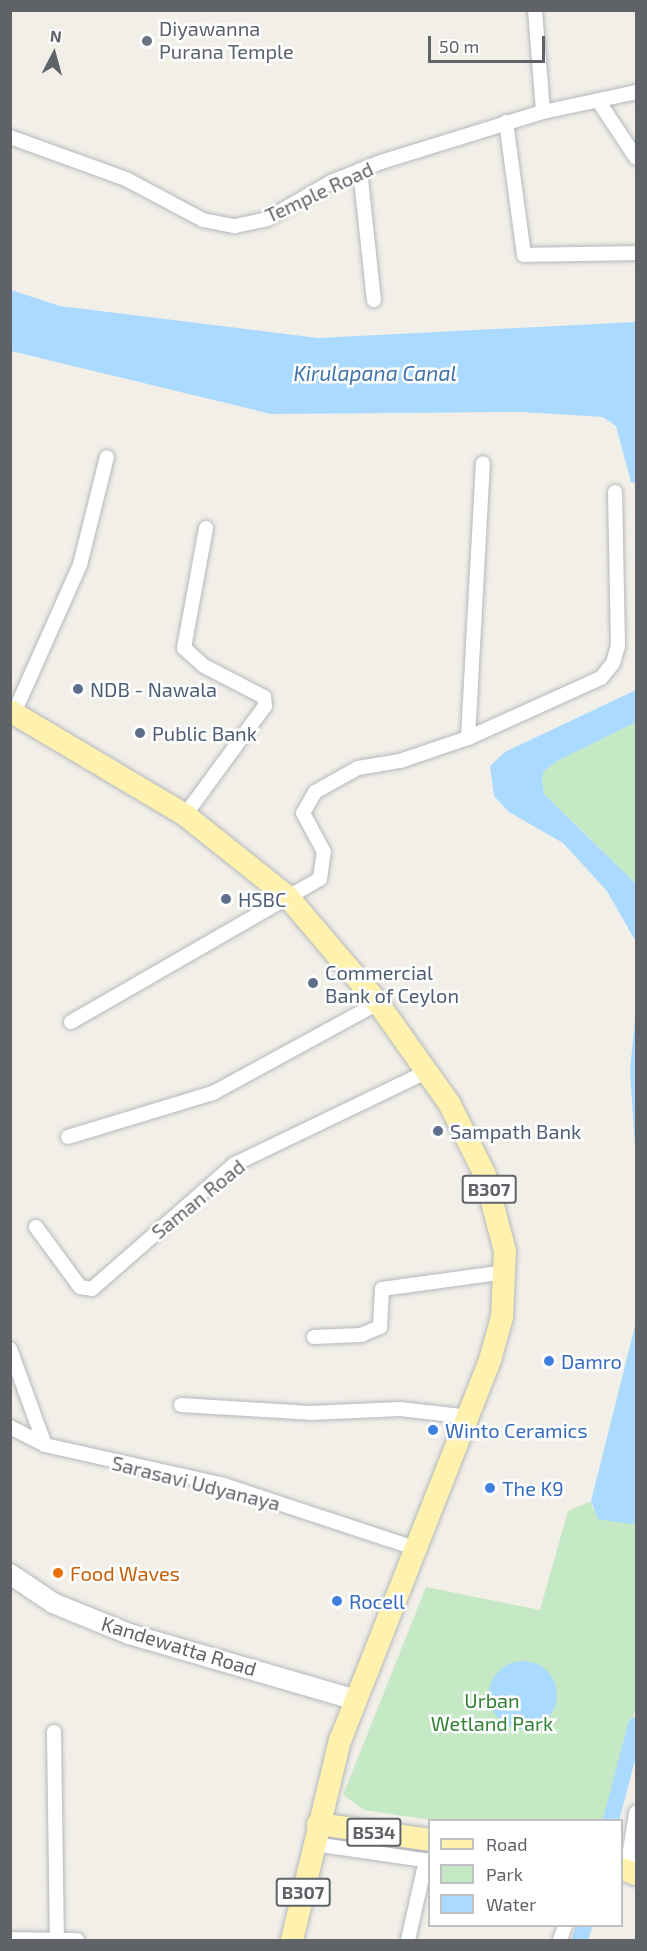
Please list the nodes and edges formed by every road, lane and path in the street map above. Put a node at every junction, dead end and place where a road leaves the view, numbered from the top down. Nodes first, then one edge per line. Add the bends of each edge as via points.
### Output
1 (535, 10) edge
2 (636, 92) edge
3 (599, 102) junction
4 (543, 112) junction
5 (506, 122) junction
6 (10, 137) edge
7 (636, 158) edge
8 (360, 170) junction
9 (636, 253) edge
10 (374, 300) dead end
11 (107, 457) dead end
12 (483, 463) dead end
13 (615, 492) dead end
14 (206, 528) dead end
15 (12, 712) edge
16 (468, 738) junction
17 (185, 815) junction
18 (287, 896) junction
19 (378, 1003) junction
20 (71, 1022) dead end
21 (426, 1072) junction
22 (68, 1137) dead end
23 (36, 1227) dead end
24 (506, 1272) junction
25 (314, 1337) dead end
26 (10, 1349) edge
27 (181, 1405) dead end
28 (470, 1417) junction
29 (10, 1427) edge
30 (45, 1445) junction
31 (417, 1550) junction
32 (10, 1574) edge
33 (356, 1700) junction
34 (54, 1732) dead end
35 (636, 1813) edge
36 (316, 1834) junction
37 (428, 1854) edge
38 (628, 1871) edge
39 (10, 1939) edge
40 (57, 1940) edge
41 (77, 1941) edge
42 (292, 1941) edge
43 (408, 1941) edge

1 - 4 street
2 - 3 street, Temple Road
3 - 4 street, Temple Road
3 - 7 street
4 - 5 street, Temple Road
5 - 8 street, Temple Road
5 - 9 street via 524,255
6 - 8 street, Temple Road via 126,179 203,220 236,226 267,219
8 - 10 street
11 - 15 street via 80,565
12 - 16 street
13 - 16 street via 618,646 613,663 601,678
14 - 17 street via 184,648 204,666 264,697 265,706
15 - 17 main road, B307
16 - 18 street via 400,761 358,768 315,792 303,813 325,866 320,879
17 - 18 main road, B307
18 - 19 main road, B307
18 - 20 street
19 - 21 main road, B307
19 - 22 street via 213,1093
21 - 23 street, Saman Road via 235,1164 92,1289 80,1287
21 - 24 main road, B307 via 449,1102 485,1175
24 - 25 street via 382,1289 380,1327 361,1335
24 - 28 main road, B307 via 502,1317
26 - 30 street
27 - 28 street via 310,1413 400,1409
28 - 31 main road, B307
29 - 30 street, Sarasavi Udyanaya
30 - 31 street, Sarasavi Udyanaya via 142,1471 224,1485
31 - 33 main road, B307
32 - 33 street, Kandewatta Road via 52,1603 129,1634
33 - 36 main road, B307 via 335,1755
34 - 40 street
35 - 38 street
36 - 37 main road, B534
36 - 42 main road, B307
37 - 43 street
39 - 40 street
40 - 41 street

